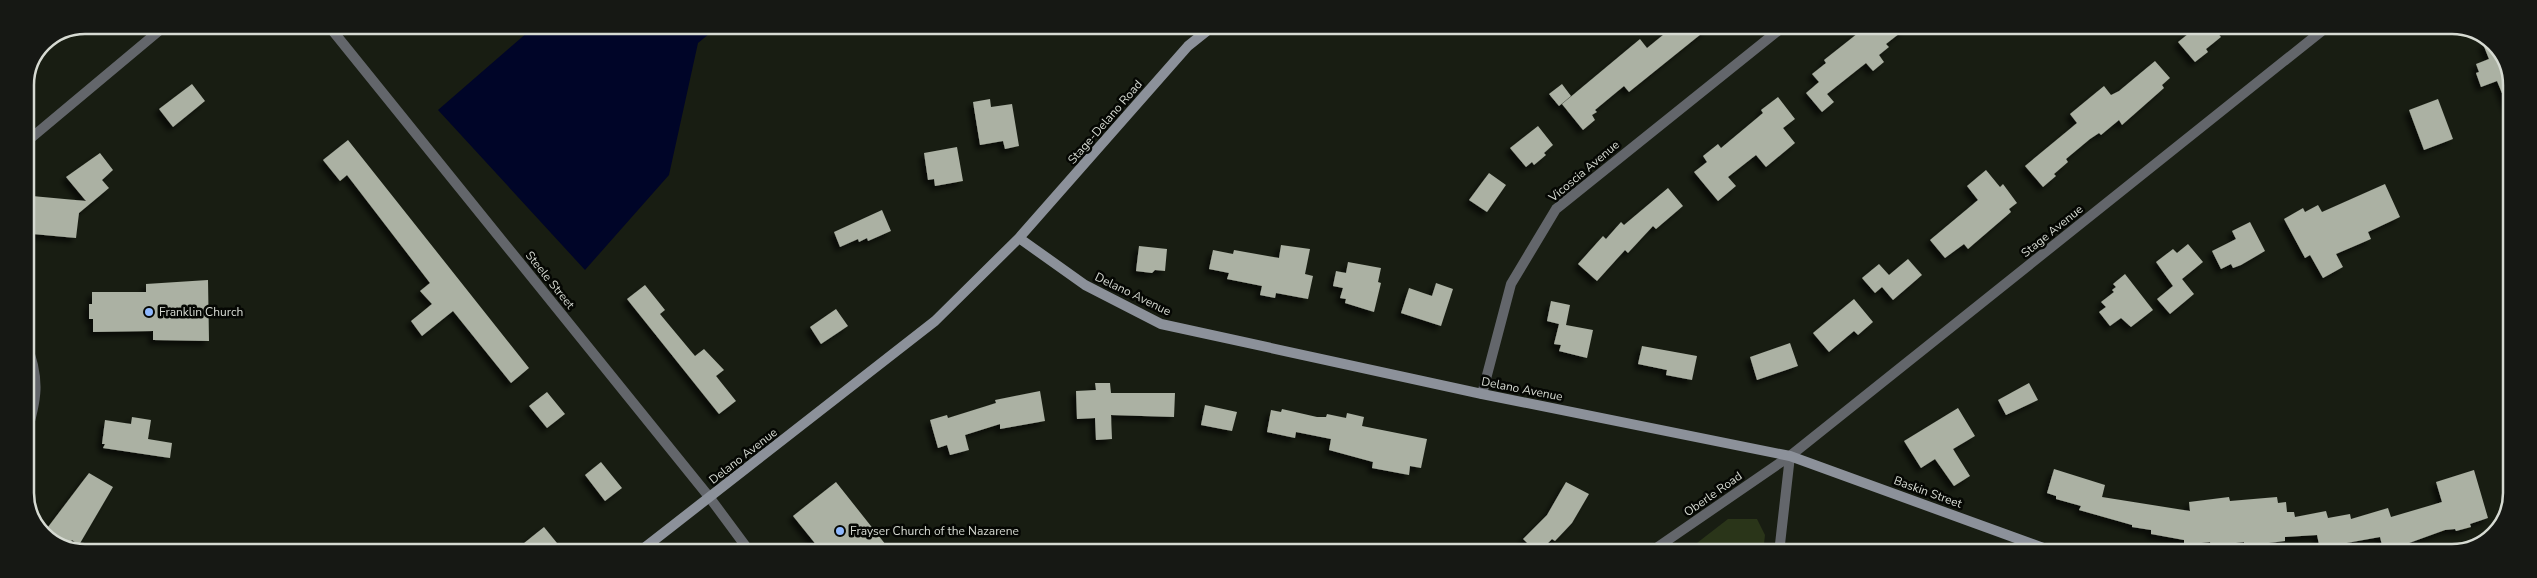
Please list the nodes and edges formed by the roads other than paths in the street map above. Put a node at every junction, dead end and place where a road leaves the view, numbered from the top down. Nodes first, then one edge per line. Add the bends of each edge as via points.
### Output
1 (155, 34) edge
2 (335, 34) edge
3 (1203, 34) edge
4 (1774, 34) edge
5 (2318, 34) edge
6 (34, 135) edge
7 (1020, 238) junction
8 (34, 361) edge
9 (1482, 394) junction
10 (34, 409) edge
11 (1790, 456) junction
12 (710, 498) junction
13 (650, 544) edge
14 (744, 544) edge
15 (1662, 544) edge
16 (1780, 544) edge
17 (2032, 544) edge

1 - 6 street
2 - 12 street, Steele Street
3 - 7 street, Stage-Delano Road via 1188,46
4 - 9 street, Vicoscia Avenue via 1556,209 1511,284
5 - 11 street, Stage Avenue
7 - 9 street, Delano Avenue via 1085,285 1161,324
7 - 12 street, Delano Avenue via 935,321
8 - 10 street
9 - 11 street, Delano Avenue
11 - 15 street, Oberle Road
11 - 16 street
11 - 17 street, Baskin Street
12 - 13 street, Delano Avenue
12 - 14 street, Steele Street

